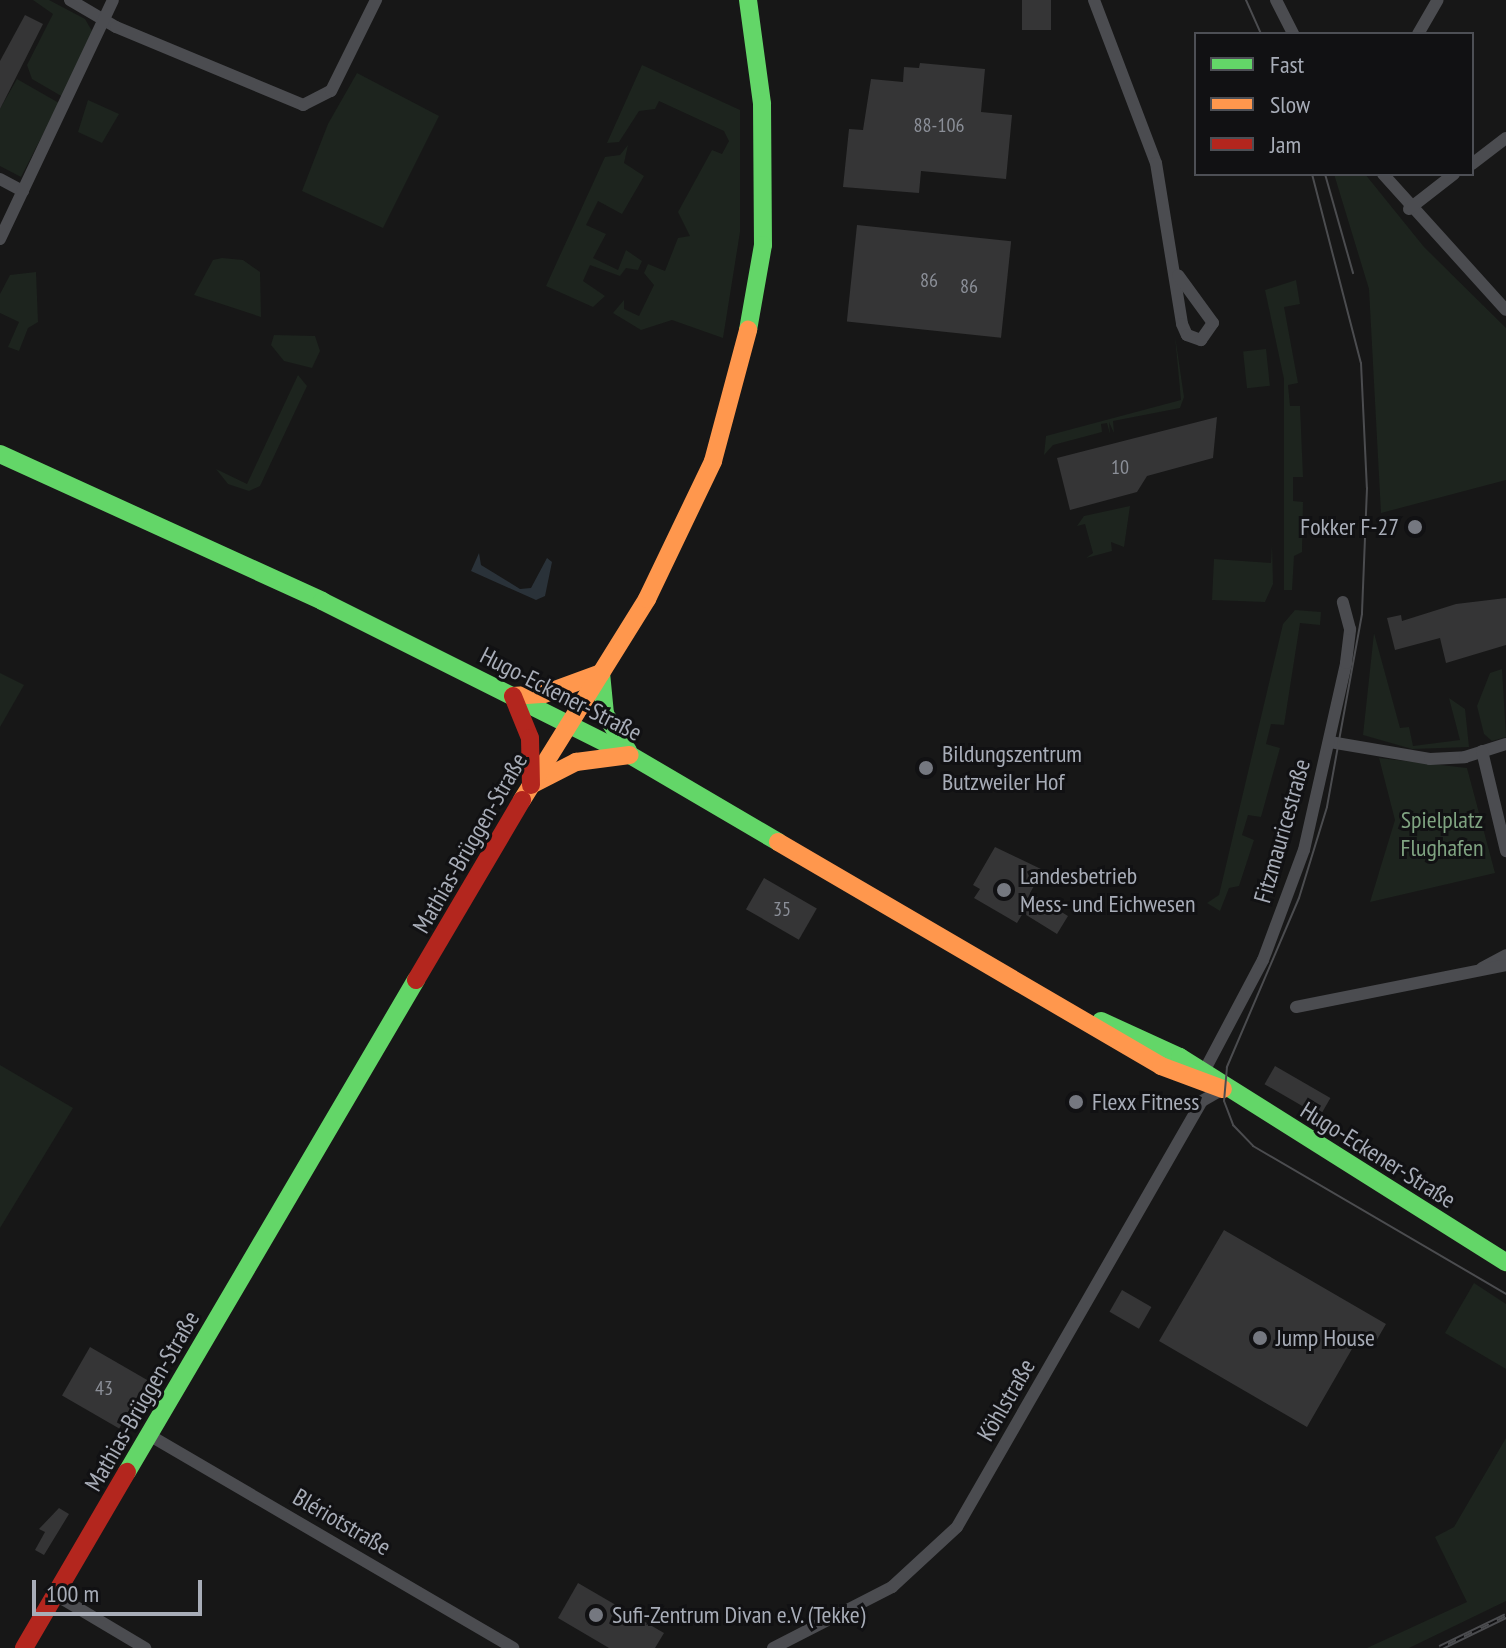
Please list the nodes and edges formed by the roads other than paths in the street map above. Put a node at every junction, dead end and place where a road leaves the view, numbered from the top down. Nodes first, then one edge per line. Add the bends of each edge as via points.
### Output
1 (70, 0) edge
2 (113, 0) edge
3 (376, 0) edge
4 (748, 0) edge
5 (1094, 0) edge
6 (1276, 0) edge
7 (1438, 0) edge
8 (106, 19) junction
9 (1292, 32) edge
10 (1419, 32) edge
11 (1506, 138) edge
12 (1474, 162) edge
13 (1384, 176) edge
14 (1451, 176) edge
15 (0, 179) edge
16 (23, 191) junction
17 (1409, 209) junction
18 (0, 239) edge
19 (1178, 275) junction
20 (1506, 310) edge
21 (0, 454) edge
22 (1343, 602) dead end
23 (601, 673) junction
24 (513, 696) junction
25 (567, 723) junction
26 (1330, 742) junction
27 (1506, 744) edge
28 (1482, 751) junction
29 (630, 755) junction
30 (531, 785) junction
31 (1506, 851) edge
32 (1506, 955) edge
33 (1506, 965) edge
34 (1482, 968) junction
35 (1296, 1007) dead end
36 (1195, 1076) junction
37 (1506, 1262) edge
38 (149, 1435) junction
39 (56, 1595) junction
40 (24, 1648) edge
41 (145, 1648) edge
42 (513, 1648) edge
43 (773, 1648) edge

1 - 8 street
2 - 8 street
3 - 8 street via 331,91 303,105
4 - 23 street, Mathias-Brüggen-Straße via 765,166 755,306 713,461 647,599
5 - 19 street via 1156,163
6 - 9 street
7 - 10 street
8 - 16 street
11 - 12 street
13 - 17 street
14 - 17 street
15 - 16 street
16 - 18 street
17 - 20 street
19 - 19 street via 1213,323 1201,340 1187,335 1182,324
21 - 24 street, Hugo-Eckener-Straße
22 - 26 street, Fitzmauricestraße via 1350,629
23 - 24 street via 544,694
23 - 25 street, Mathias-Brüggen-Straße
23 - 29 street via 605,714
24 - 25 street, Hugo-Eckener-Straße
24 - 30 street via 530,738
25 - 29 street, Hugo-Eckener-Straße
25 - 30 street, Mathias-Brüggen-Straße
26 - 28 street via 1430,759
26 - 36 street, Fitzmauricestraße via 1316,809 1279,920
27 - 28 street
28 - 31 street
29 - 30 street via 576,762
29 - 36 street, Hugo-Eckener-Straße
30 - 38 street, Mathias-Brüggen-Straße
32 - 34 street
33 - 34 street
34 - 35 street
36 - 37 street, Hugo-Eckener-Straße
36 - 43 street, Köhlstraße via 957,1527 892,1587
38 - 39 street, Mathias-Brüggen-Straße
38 - 42 street, Blériotstraße
39 - 40 street, Mathias-Brüggen-Straße
39 - 41 street

